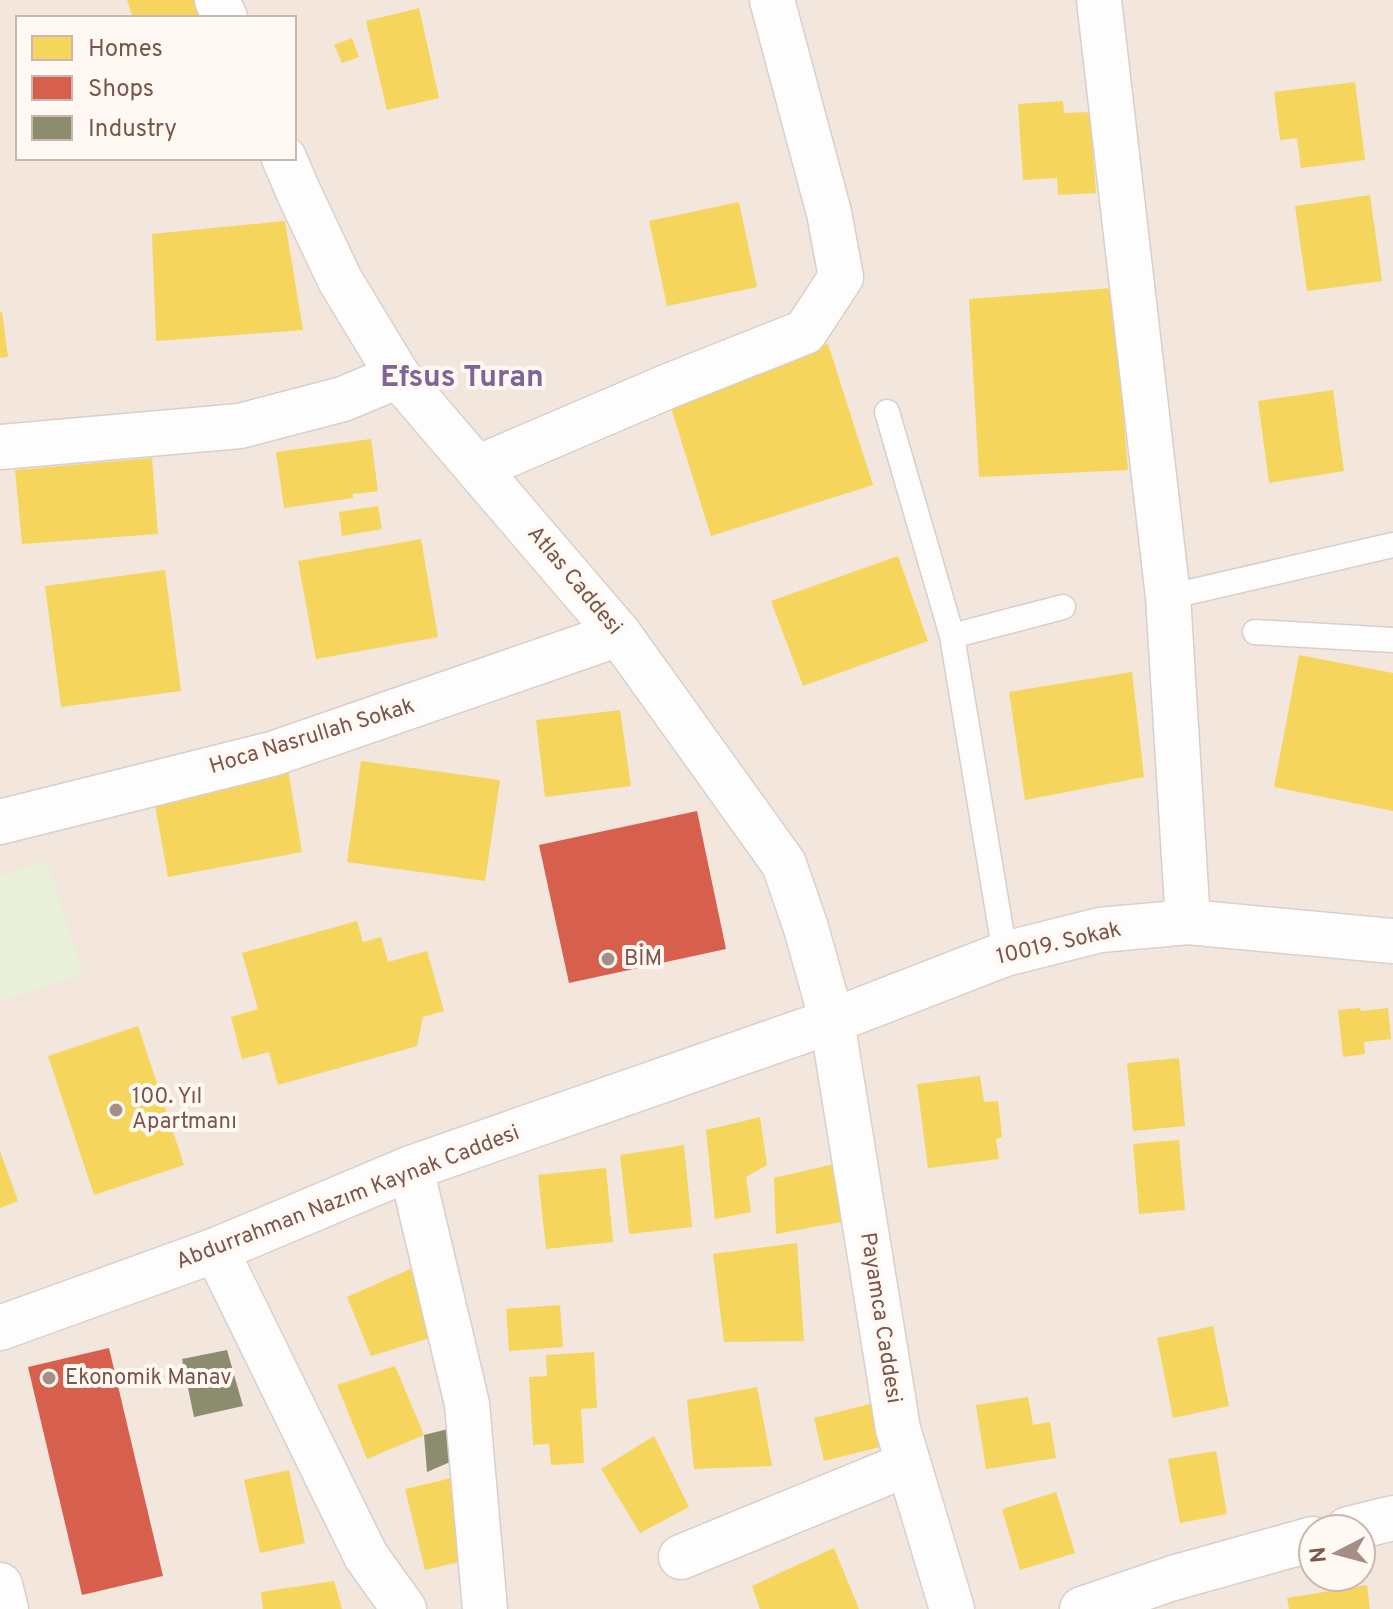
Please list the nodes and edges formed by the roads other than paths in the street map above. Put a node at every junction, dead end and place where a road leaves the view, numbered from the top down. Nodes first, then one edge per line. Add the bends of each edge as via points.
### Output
1 (772, 0) edge
2 (1099, 0) edge
3 (285, 160) edge
4 (398, 376) junction
5 (887, 412) dead end
6 (0, 447) edge
7 (477, 468) junction
8 (1393, 545) edge
9 (1168, 597) junction
10 (1063, 607) dead end
11 (1255, 632) dead end
12 (619, 634) junction
13 (952, 636) junction
14 (1393, 640) edge
15 (0, 822) edge
16 (1188, 922) junction
17 (1393, 941) edge
18 (1005, 954) junction
19 (832, 1021) junction
20 (411, 1168) junction
21 (216, 1250) junction
22 (0, 1328) edge
23 (908, 1464) junction
24 (1297, 1543) edge
25 (681, 1557) dead end
26 (0, 1585) edge
27 (6, 1609) edge
28 (404, 1609) edge
29 (485, 1609) edge
30 (952, 1609) edge
31 (1082, 1609) edge

1 - 7 street via 841,277 805,332
2 - 9 street
3 - 4 street, Atlas Caddesi via 340,280
4 - 6 street via 343,399 240,426
4 - 7 street, Atlas Caddesi
5 - 13 lane
7 - 12 street, Atlas Caddesi
8 - 9 lane
9 - 16 street
10 - 13 lane
11 - 14 lane
12 - 15 street, Hoca Nasrullah Sokak via 272,754
12 - 19 street, Atlas Caddesi via 784,864
13 - 18 lane
16 - 17 street, 10019. Sokak
16 - 18 street, 10019. Sokak via 1100,930
18 - 19 street, 10019. Sokak
19 - 20 street, Abdurrahman Nazım Kaynak Caddesi
19 - 23 street, Payamca Caddesi
20 - 21 street, Abdurrahman Nazım Kaynak Caddesi
20 - 29 street via 467,1404
21 - 22 street, Abdurrahman Nazım Kaynak Caddesi
21 - 28 street via 366,1556
23 - 25 street
23 - 30 street, Payamca Caddesi
24 - 31 street
26 - 27 street

